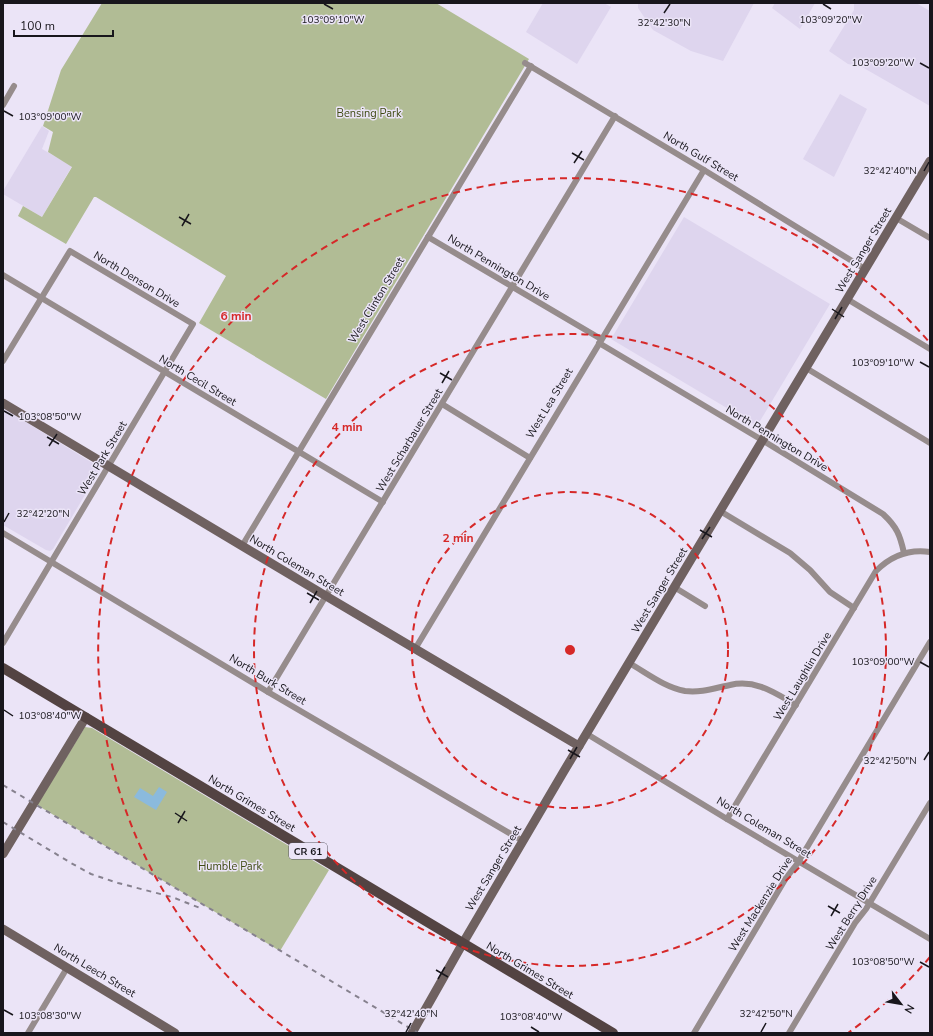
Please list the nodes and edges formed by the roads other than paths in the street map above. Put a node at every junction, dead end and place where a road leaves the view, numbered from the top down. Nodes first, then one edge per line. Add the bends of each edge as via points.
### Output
1 (525, 63) dead end
2 (531, 66) junction
3 (14, 86) dead end
4 (3, 105) edge
5 (615, 116) junction
6 (930, 161) edge
7 (704, 170) junction
8 (896, 218) junction
9 (428, 237) junction
10 (930, 238) edge
11 (865, 269) junction
12 (3, 276) edge
13 (512, 287) junction
14 (41, 298) junction
15 (847, 299) junction
16 (193, 324) joint
17 (600, 341) junction
18 (930, 349) edge
19 (3, 361) edge
20 (806, 368) junction
21 (164, 372) junction
22 (3, 403) edge
23 (442, 404) junction
24 (762, 440) junction
25 (930, 443) edge
26 (298, 452) junction
27 (530, 458) junction
28 (108, 466) junction
29 (382, 502) junction
30 (720, 511) junction
31 (3, 533) edge
32 (242, 546) junction
33 (930, 552) edge
34 (904, 553) junction
35 (52, 562) junction
36 (674, 587) junction
37 (326, 596) junction
38 (705, 606) dead end
39 (854, 608) junction
40 (930, 642) edge
41 (3, 643) edge
42 (415, 649) junction
43 (630, 663) junction
44 (3, 668) edge
45 (268, 692) junction
46 (796, 705) junction
47 (86, 717) junction
48 (587, 734) junction
49 (579, 746) junction
50 (930, 803) edge
51 (727, 820) junction
52 (523, 841) junction
53 (3, 854) edge
54 (799, 862) junction
55 (870, 903) junction
56 (3, 930) edge
57 (930, 939) edge
58 (463, 943) junction
59 (67, 968) junction
60 (164, 1030) edge
61 (28, 1033) edge
62 (175, 1033) edge
63 (412, 1033) edge
64 (613, 1033) edge
65 (694, 1033) edge
66 (789, 1033) edge

1 - 2 street, North Gulf Street
2 - 5 street, North Gulf Street
2 - 9 street, West Clinton Street
3 - 4 street
5 - 7 street, North Gulf Street
5 - 13 street, West Scharbauer Street
6 - 8 street, West Sanger Street
7 - 11 street, North Gulf Street
7 - 17 street, West Lea Street
8 - 10 street
8 - 11 street, West Sanger Street
9 - 13 street, North Pennington Drive
9 - 26 street, West Clinton Street
11 - 15 street, West Sanger Street
12 - 14 street, North Cecil Street
13 - 17 street, North Pennington Drive
13 - 23 street, West Scharbauer Street
14 - 16 street, North Denson Drive via 70,251
14 - 19 street
14 - 21 street, North Cecil Street
15 - 18 street
15 - 20 street, West Sanger Street
16 - 21 street, West Park Street
17 - 24 street, North Pennington Drive
17 - 27 street, West Lea Street
20 - 24 street, West Sanger Street
20 - 25 street
21 - 26 street, North Cecil Street
21 - 28 street, West Park Street
22 - 28 street, North Coleman Street
23 - 27 street
23 - 29 street, West Scharbauer Street
24 - 30 street, West Sanger Street
24 - 34 street, North Pennington Drive via 883,514 894,524
26 - 29 street, North Cecil Street
26 - 32 street, West Clinton Street
27 - 42 street, West Lea Street
28 - 32 street, North Coleman Street
28 - 35 street, West Park Street
29 - 37 street, West Scharbauer Street
30 - 36 street, West Sanger Street
30 - 39 street via 790,553 830,592
31 - 35 street, North Burk Street
32 - 37 street, North Coleman Street
33 - 34 street via 916,550
34 - 39 street, West Laughlin Drive via 883,564 876,571
35 - 41 street, West Park Street
35 - 45 street, North Burk Street
36 - 38 street
36 - 43 street, West Sanger Street
37 - 42 street, North Coleman Street
37 - 45 street, West Scharbauer Street
39 - 46 street, West Laughlin Drive
40 - 54 street, West Mackenzie Drive
42 - 49 street, North Coleman Street
43 - 46 street via 673,688 700,692 730,684 752,684
43 - 48 street, West Sanger Street
44 - 47 main road, North Grimes Street / CR 61
45 - 52 street, North Burk Street
46 - 51 street, West Laughlin Drive
47 - 53 street
47 - 58 main road, North Grimes Street / CR 61
48 - 49 street, West Sanger Street
48 - 51 street, North Coleman Street
49 - 52 street, West Sanger Street
50 - 55 street, West Berry Drive
51 - 54 street, North Coleman Street
52 - 58 street, West Sanger Street
54 - 55 street, North Coleman Street
54 - 65 street, West Mackenzie Drive via 786,878
55 - 57 street, North Coleman Street
55 - 66 street, West Berry Drive via 855,923
56 - 59 street, North Leech Street
58 - 63 street, West Sanger Street
58 - 64 main road, North Grimes Street / CR 61
59 - 60 street, North Leech Street
59 - 61 street
60 - 62 street, North Leech Street

